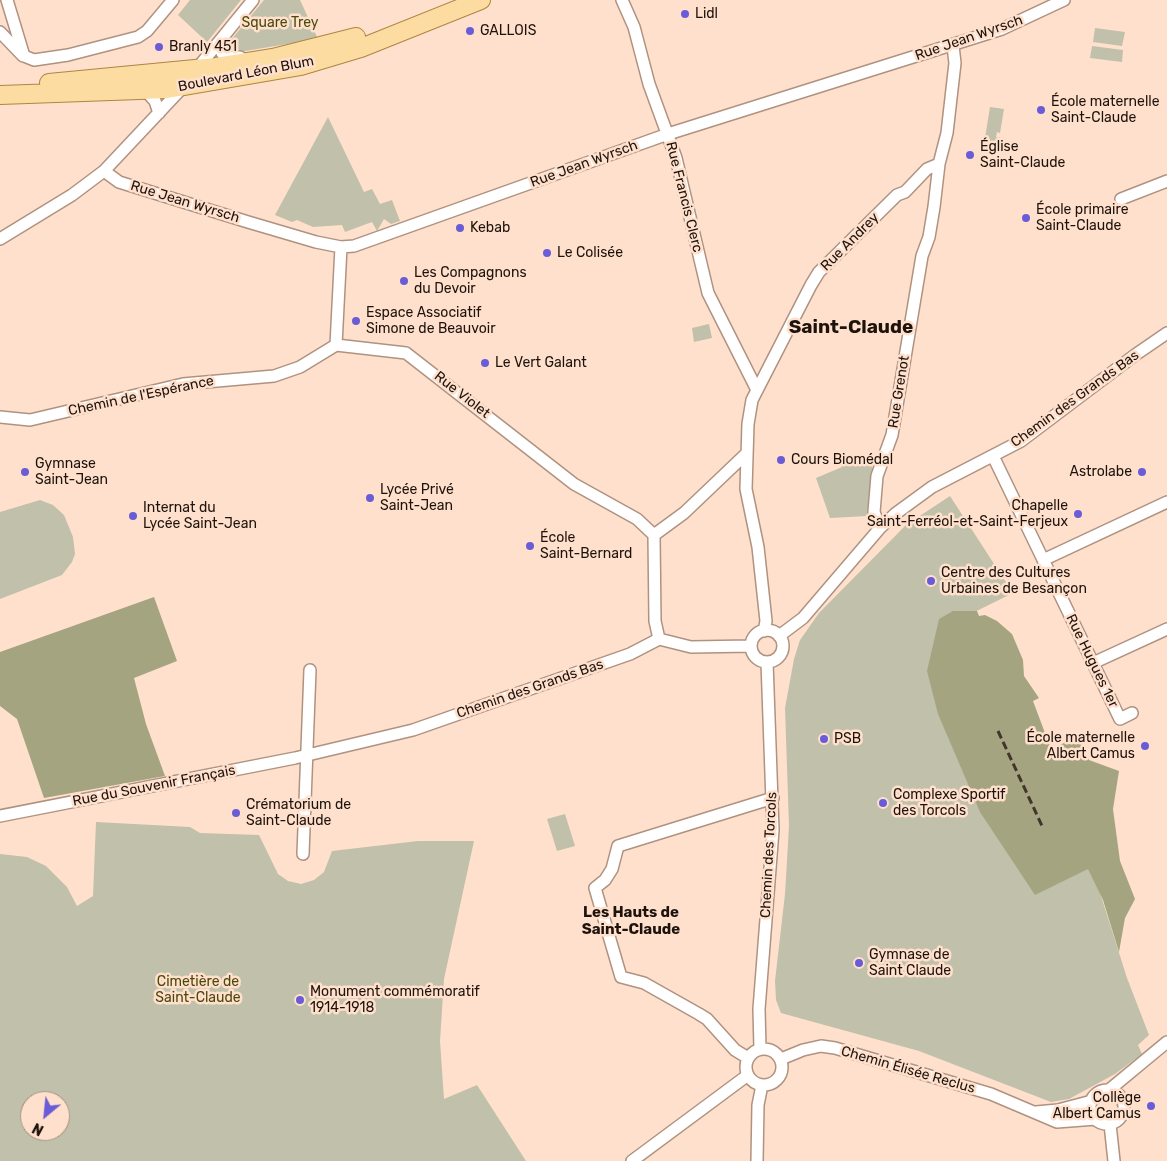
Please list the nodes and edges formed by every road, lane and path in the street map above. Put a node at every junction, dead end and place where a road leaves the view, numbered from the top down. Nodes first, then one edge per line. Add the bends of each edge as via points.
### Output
1 (7, 0) edge
2 (173, 0) edge
3 (254, 0) edge
4 (450, 0) edge
5 (481, 0) edge
6 (622, 0) edge
7 (1064, 0) edge
8 (0, 32) edge
9 (220, 40) junction
10 (953, 46) junction
11 (312, 50) junction
12 (24, 56) junction
13 (197, 68) junction
14 (0, 83) edge
15 (182, 87) junction
16 (146, 91) junction
17 (0, 95) edge
18 (159, 113) junction
19 (668, 134) junction
20 (939, 164) junction
21 (104, 171) junction
22 (1167, 181) edge
23 (1120, 199) dead end
24 (0, 239) edge
25 (341, 247) junction
26 (1167, 333) edge
27 (336, 345) junction
28 (757, 390) junction
29 (0, 417) edge
30 (747, 453) junction
31 (993, 456) junction
32 (1167, 502) edge
33 (880, 528) junction
34 (654, 535) junction
35 (1043, 560) junction
36 (1167, 629) edge
37 (764, 631) junction
38 (779, 636) junction
39 (659, 639) junction
40 (751, 646) junction
41 (766, 662) junction
42 (1093, 663) junction
43 (310, 670) dead end
44 (1132, 713) dead end
45 (308, 755) junction
46 (773, 798) junction
47 (0, 816) edge
48 (303, 854) dead end
49 (1167, 1042) edge
50 (760, 1049) junction
51 (748, 1058) junction
52 (781, 1060) junction
53 (748, 1075) junction
54 (1126, 1076) junction
55 (762, 1085) junction
56 (1109, 1090) junction
57 (1120, 1096) junction
58 (1092, 1101) junction
59 (1034, 1112) junction
60 (1096, 1119) junction
61 (1110, 1124) junction
62 (632, 1161) edge
63 (757, 1161) edge
64 (1114, 1161) edge

1 - 12 street
2 - 12 street via 138,37 68,55 34,60
3 - 9 street
4 - 11 main road, Boulevard Léon Blum via 358,37
5 - 15 main road, Boulevard Léon Blum via 361,48 301,66
6 - 19 street, Rue Francis Clerc via 630,14 649,84
7 - 10 street, Rue Jean Wyrsch via 1007,27
8 - 12 street
9 - 11 street, Boulevard Léon Blum via 222,53 230,58
9 - 13 street
10 - 19 street, Rue Jean Wyrsch
10 - 20 street via 955,63
11 - 13 main road, Boulevard Léon Blum
13 - 14 main road, Boulevard Léon Blum via 63,82
13 - 15 street
15 - 16 main road, Boulevard Léon Blum
15 - 18 street
16 - 17 main road, Boulevard Léon Blum
16 - 18 street via 155,101
18 - 21 street
19 - 25 street, Rue Jean Wyrsch via 363,244
19 - 28 street, Rue Francis Clerc via 708,293
20 - 28 street, Rue Andrey via 927,169 905,192 897,194 819,272
20 - 33 street, Rue Grenot via 892,435 877,476 874,512
21 - 24 street via 72,196
21 - 25 street, Rue Jean Wyrsch via 118,182
22 - 23 street
25 - 27 street
26 - 31 street, Chemin des Grands Bas via 1021,441
27 - 29 street, Chemin de l'Espérance via 300,367 274,376 183,384 30,420
27 - 34 street, Rue Violet via 406,353 574,484 637,520
28 - 30 street, Rue Andrey via 750,407
30 - 34 street via 684,513
30 - 37 street, Rue Andrey via 746,489 758,547 766,621
31 - 33 street, Chemin des Grands Bas via 932,487
31 - 35 street, Rue Hugues 1er
32 - 35 street
33 - 38 street, Chemin des Grands Bas via 803,618
34 - 39 street via 655,621
35 - 42 street, Rue Hugues 1er
36 - 42 street
37 - 38 street
37 - 40 street via 754,638
38 - 41 street via 782,651 776,659
39 - 40 street via 691,647
39 - 45 street, Chemin des Grands Bas via 630,654 413,730
40 - 41 street via 754,655
41 - 46 street, Chemin des Torcols
42 - 44 street, Rue Hugues 1er via 1120,719
43 - 45 street
45 - 47 street, Rue du Souvenir Français
45 - 48 street
46 - 50 street, Chemin des Torcols via 759,1009
46 - 51 street via 618,846 612,869 595,888 621,977 644,983 703,1016 735,1050
49 - 54 street
50 - 51 street
50 - 52 street via 775,1051
51 - 53 street
52 - 55 street via 781,1076 773,1083
52 - 59 street, Chemin Élisée Reclus via 803,1050 821,1046 835,1048 991,1094
53 - 55 street
53 - 62 street
54 - 56 street
54 - 57 street
55 - 63 street via 758,1104
56 - 57 street
56 - 58 street via 1099,1092
57 - 61 street via 1124,1105 1122,1115
58 - 59 street, Chemin Élisée Reclus
58 - 60 street via 1091,1111
59 - 60 street, Chemin Élisée Reclus via 1057,1122
60 - 61 street
61 - 64 street

